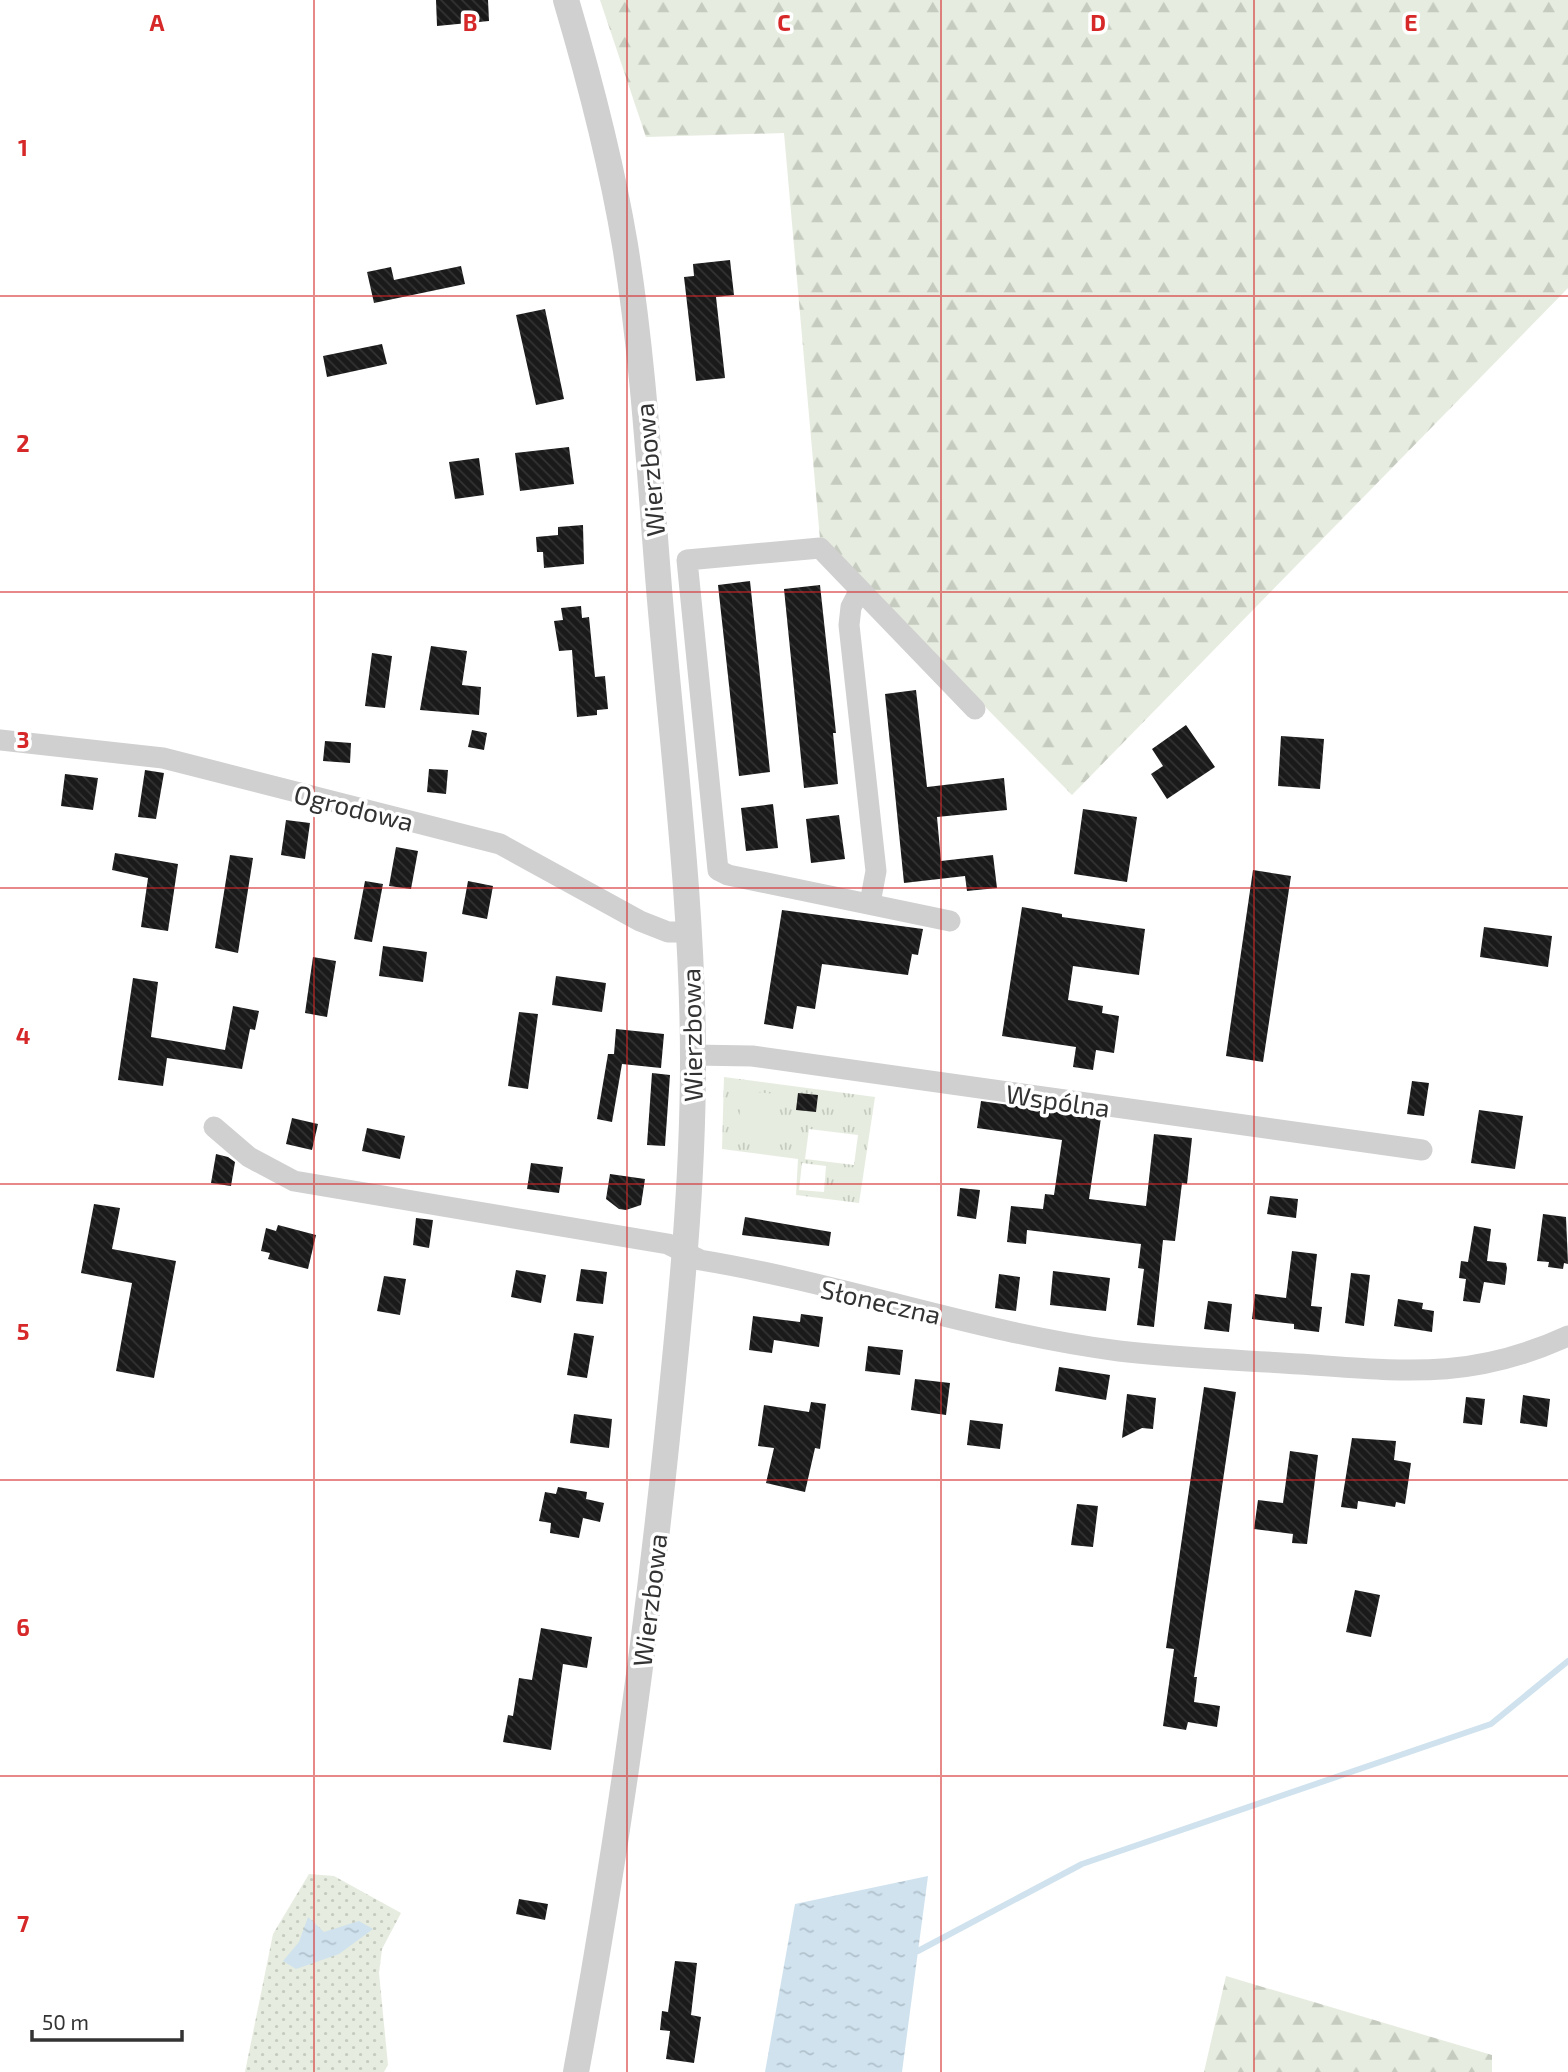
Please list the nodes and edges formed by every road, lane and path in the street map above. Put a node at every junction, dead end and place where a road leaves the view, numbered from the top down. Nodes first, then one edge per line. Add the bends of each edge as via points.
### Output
1 (566, 0) edge
2 (687, 560) junction
3 (657, 563) junction
4 (860, 590) junction
5 (975, 709) dead end
6 (0, 740) edge
7 (718, 870) junction
8 (683, 872) junction
9 (870, 903) junction
10 (950, 921) dead end
11 (688, 932) junction
12 (693, 1055) junction
13 (214, 1127) dead end
14 (1422, 1150) dead end
15 (686, 1253) junction
16 (1568, 1336) edge
17 (576, 2072) edge

1 - 3 street, Wierzbowa via 594,95 625,246
2 - 3 street
2 - 4 street via 820,548
2 - 7 street
3 - 8 street, Wierzbowa
4 - 5 street
4 - 9 street via 849,625 876,872
6 - 11 street, Ogrodowa via 163,758 500,844 640,921 668,933
7 - 8 street
7 - 9 street
8 - 11 street, Wierzbowa
9 - 10 street
11 - 12 street, Wierzbowa
12 - 14 street, Wspólna via 752,1056
12 - 15 street, Wierzbowa
13 - 15 street, Słoneczna via 248,1157 295,1181 668,1244
15 - 16 street, Słoneczna via 1002,1328 1119,1350 1425,1372 1481,1366
15 - 17 street, Wierzbowa via 640,1673

